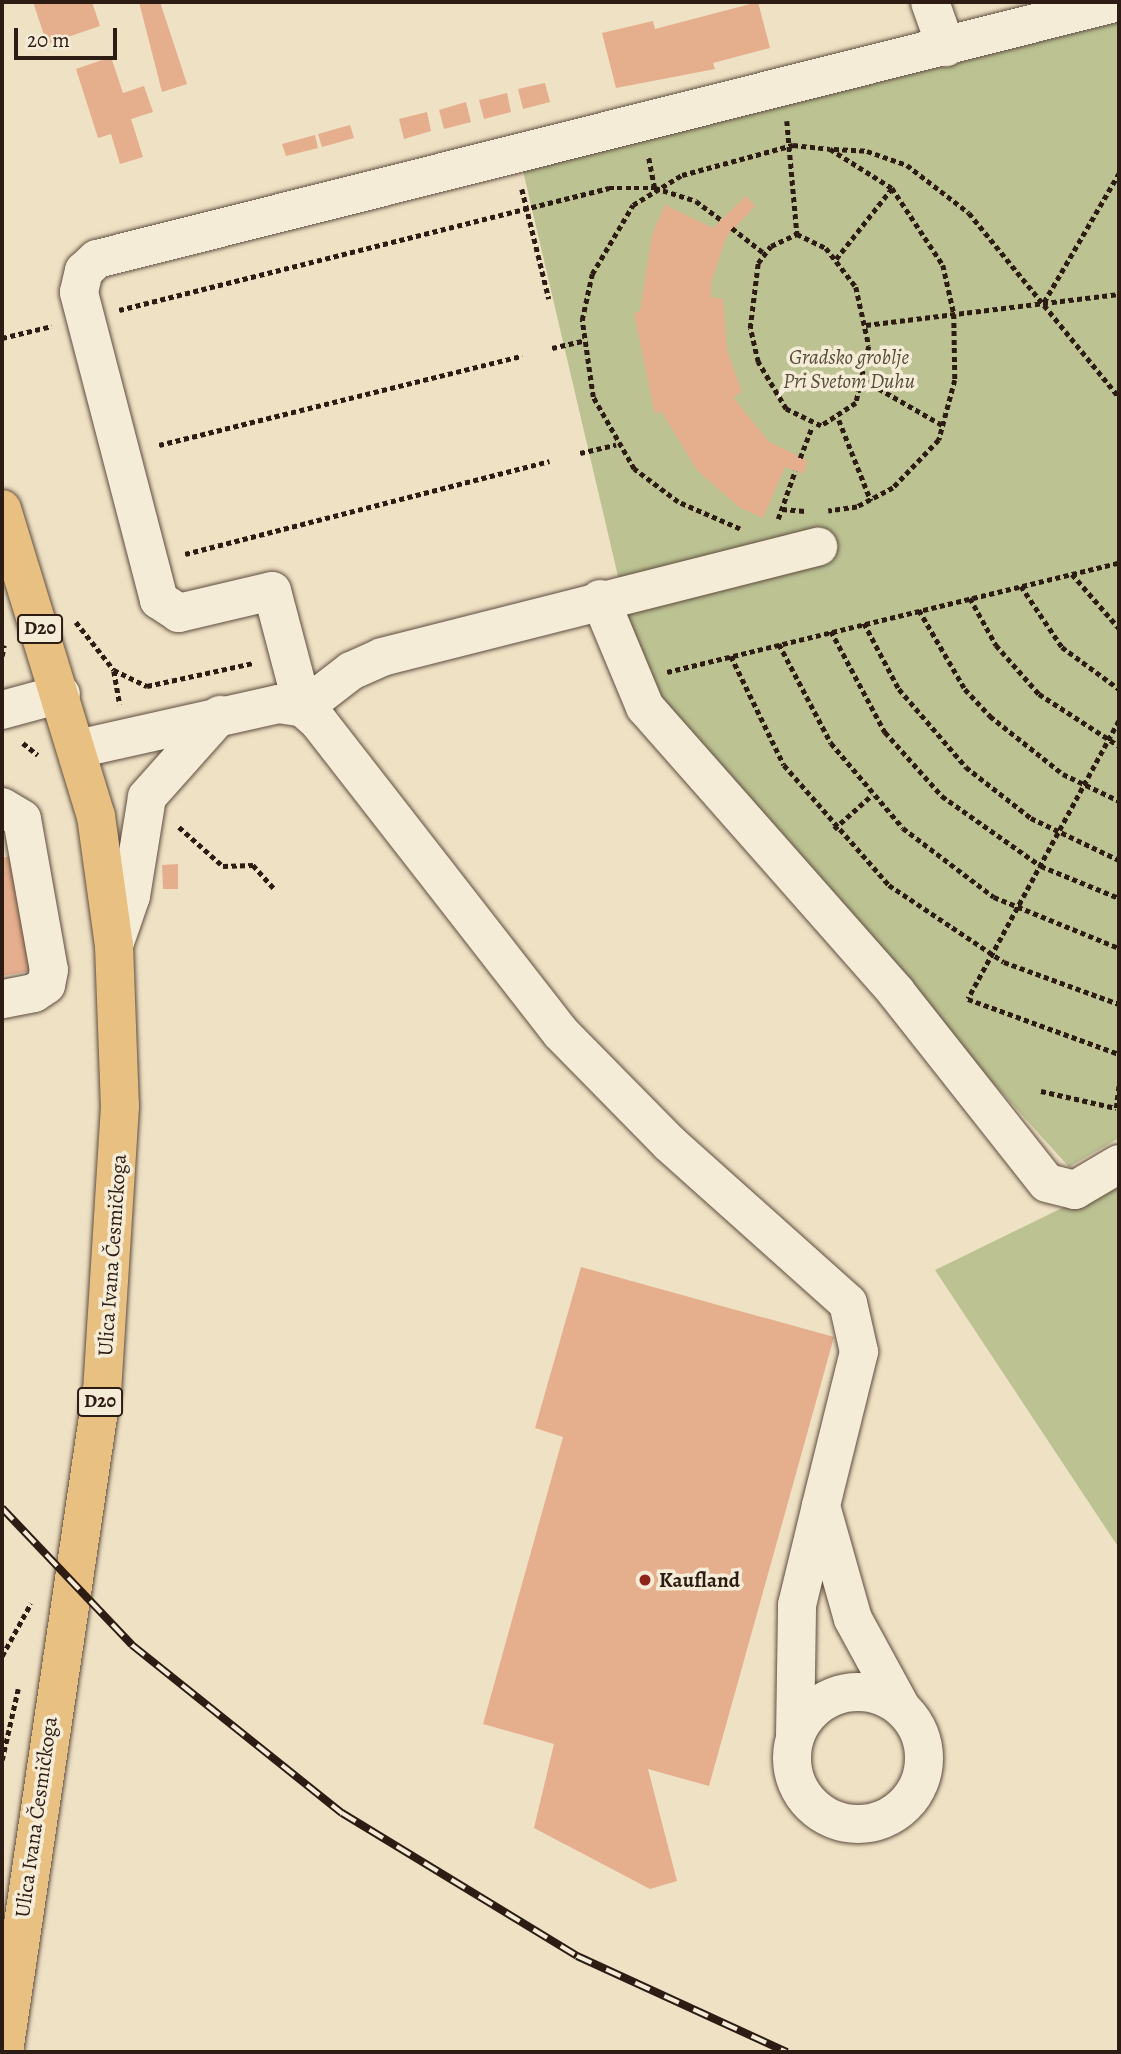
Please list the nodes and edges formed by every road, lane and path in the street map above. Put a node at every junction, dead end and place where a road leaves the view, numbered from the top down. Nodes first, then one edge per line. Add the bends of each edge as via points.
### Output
1 (930, 2) edge
2 (1119, 2) edge
3 (946, 47) junction
4 (793, 145) junction
5 (830, 149) junction
6 (648, 151) dead end
7 (514, 158) junction
8 (1119, 173) edge
9 (655, 188) junction
10 (892, 188) junction
11 (526, 209) junction
12 (721, 220) dead end
13 (732, 228) dead end
14 (797, 234) junction
15 (764, 253) junction
16 (836, 259) junction
17 (1119, 294) edge
18 (549, 299) dead end
19 (1044, 303) junction
20 (115, 311) dead end
21 (954, 314) junction
22 (60, 324) dead end
23 (866, 325) junction
24 (2, 338) edge
25 (583, 341) junction
26 (552, 348) dead end
27 (522, 356) dead end
28 (864, 380) junction
29 (1119, 397) edge
30 (839, 419) junction
31 (812, 426) junction
32 (944, 426) junction
33 (159, 445) dead end
34 (616, 445) junction
35 (580, 453) dead end
36 (800, 457) dead end
37 (549, 461) dead end
38 (795, 471) dead end
39 (871, 501) junction
40 (2, 509) edge
41 (782, 509) junction
42 (775, 526) dead end
43 (753, 528) dead end
44 (818, 547) dead end
45 (184, 554) dead end
46 (1119, 563) edge
47 (1072, 574) junction
48 (1021, 586) junction
49 (970, 598) junction
50 (600, 599) junction
51 (919, 610) junction
52 (864, 623) junction
53 (1119, 628) edge
54 (831, 631) junction
55 (779, 644) junction
56 (731, 656) junction
57 (114, 670) dead end
58 (632, 680) junction
59 (117, 686) dead end
60 (1119, 689) edge
61 (61, 694) junction
62 (303, 708) junction
63 (222, 714) junction
64 (1119, 721) edge
65 (10, 725) edge
66 (1108, 741) junction
67 (1119, 746) edge
68 (60, 755) junction
69 (1084, 786) junction
70 (872, 795) junction
71 (1119, 801) edge
72 (2, 807) edge
73 (168, 816) dead end
74 (834, 829) junction
75 (1059, 833) junction
76 (1119, 860) edge
77 (1041, 866) junction
78 (274, 888) dead end
79 (1119, 898) edge
80 (1017, 909) junction
81 (114, 945) junction
82 (1119, 948) edge
83 (992, 956) junction
84 (2, 999) edge
85 (1119, 1004) edge
86 (1119, 1054) edge
87 (1119, 1083) edge
88 (1041, 1091) dead end
89 (1119, 1164) edge
90 (821, 1506) junction
91 (34, 1597) dead end
92 (2, 1656) edge
93 (901, 1707) junction
94 (795, 1737) junction
95 (4, 2052) edge

1 - 3 street
2 - 3 street
3 - 7 street
4 - 5 path
4 - 9 path via 736,157
4 - 14 path
5 - 10 path
5 - 19 path via 867,151 937,185 969,213
6 - 9 path
7 - 11 path
7 - 62 street via 113,252 84,271 82,305 159,600 179,612 272,591
8 - 19 path
9 - 11 path via 610,188
9 - 12 path via 696,201
9 - 25 path via 615,228 592,274
10 - 16 path
10 - 21 path via 943,265
11 - 18 path
11 - 20 path
13 - 15 path
14 - 15 path
14 - 16 path
15 - 31 path via 750,294 758,362 786,409
16 - 23 path via 856,287
17 - 19 path
19 - 21 path
19 - 29 path
21 - 23 path
21 - 32 path via 955,380
22 - 24 path
23 - 28 path
25 - 26 path
25 - 34 path via 593,397
27 - 33 path
28 - 30 path via 856,403
28 - 32 path
30 - 31 path
30 - 39 path
31 - 36 path
32 - 39 path via 910,475
34 - 35 path
34 - 43 path via 634,469 678,502
37 - 45 path
38 - 41 path
39 - 41 path via 831,511
40 - 61 main road, Ulica Ivana Česmičkoga / D20
41 - 42 path
44 - 50 street
46 - 47 path
47 - 48 path
47 - 53 path
48 - 49 path
48 - 60 path via 1062,647
49 - 51 path
49 - 66 path via 996,646 1040,694
50 - 58 street
50 - 62 street via 382,657 340,678
51 - 52 path
51 - 69 path via 965,690 1013,737
52 - 54 path
52 - 75 path via 899,689 946,749 1005,800
54 - 55 path
54 - 77 path via 860,694 915,769 976,825
55 - 56 path
55 - 70 path via 831,743
56 - 58 path
56 - 74 path via 765,732
57 - 59 path
58 - 89 street via 672,741 896,992 1047,1183 1075,1190
61 - 65 street
61 - 68 main road, Ulica Ivana Česmičkoga / D20
62 - 63 street via 279,704
62 - 90 street via 561,1033 669,1143 848,1303 859,1352
63 - 68 street
63 - 81 street via 147,797 131,896
64 - 66 path
65 - 68 path
66 - 67 path
66 - 69 path
68 - 81 main road, Ulica Ivana Česmičkoga / D20 via 96,816
69 - 71 path
69 - 75 path
70 - 74 path
70 - 80 path via 932,853
72 - 84 street via 22,819 49,970 46,985 34,993
73 - 78 path via 223,866 253,865
74 - 83 path via 889,885
75 - 76 path
75 - 77 path
77 - 79 path
77 - 80 path
80 - 82 path
80 - 83 path
81 - 95 main road, Ulica Ivana Česmičkoga / D20 via 120,1106 102,1391
83 - 85 path
83 - 86 path via 968,999
87 - 88 path via 1116,1108
90 - 93 street via 853,1619
90 - 94 street via 797,1605
91 - 92 path
93 - 94 street via 862,1692 840,1694 821,1703
93 - 94 street via 923,1745 923,1767 917,1788 886,1819 864,1824 822,1815 795,1780

